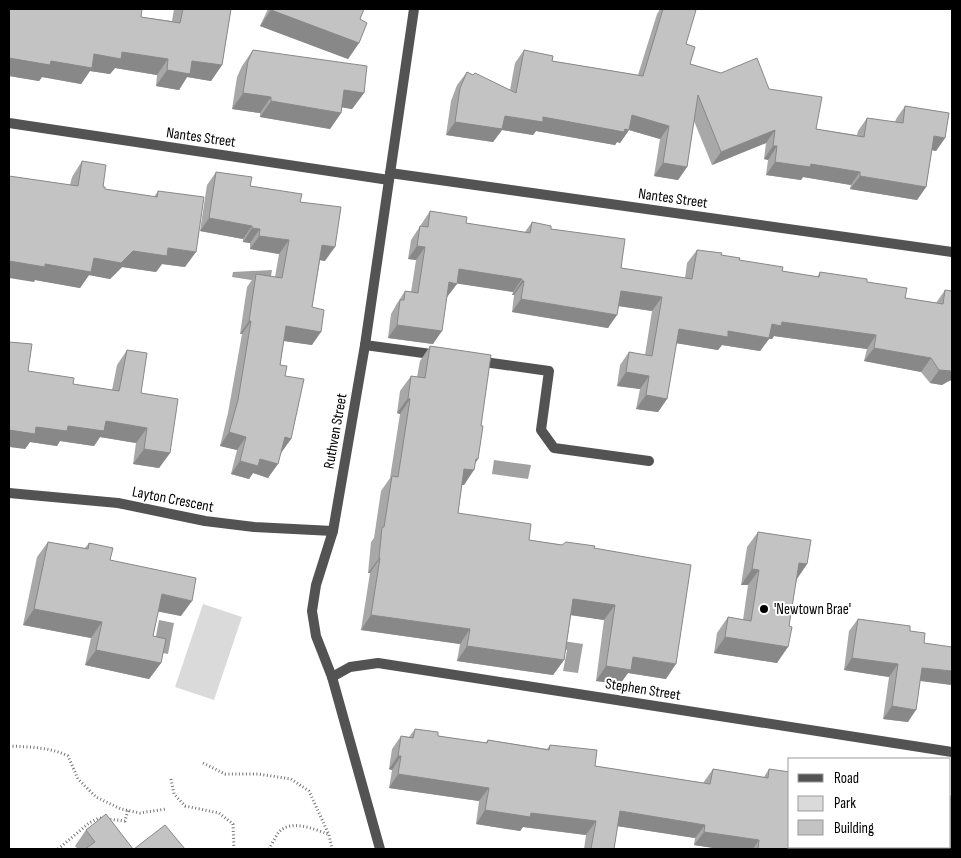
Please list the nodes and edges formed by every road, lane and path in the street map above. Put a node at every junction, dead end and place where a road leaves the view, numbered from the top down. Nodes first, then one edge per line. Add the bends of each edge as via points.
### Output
1 (414, 9) edge
2 (9, 123) edge
3 (389, 176) junction
4 (952, 252) edge
5 (364, 345) junction
6 (452, 357) edge
7 (471, 360) edge
8 (649, 461) dead end
9 (9, 493) edge
10 (333, 531) junction
11 (332, 677) junction
12 (9, 746) edge
13 (952, 752) edge
14 (203, 763) dead end
15 (171, 778) dead end
16 (128, 810) junction
17 (166, 810) dead end
18 (329, 835) junction
19 (58, 849) edge
20 (234, 849) edge
21 (269, 849) edge
22 (332, 849) edge
23 (380, 849) edge

1 - 3 street, Ruthven Street
2 - 3 street, Nantes Street
3 - 4 street, Nantes Street
3 - 5 street, Ruthven Street
5 - 6 street
5 - 10 street, Ruthven Street
7 - 8 street via 549,371 540,430 554,448
9 - 10 street, Layton Crescent via 118,503 204,521 254,527
10 - 11 street, Ruthven Street via 316,585 312,611 316,636
11 - 13 street, Stephen Street via 350,667 378,663
11 - 23 street, Ruthven Street
12 - 16 path via 51,750 68,756 78,779 96,797
14 - 18 path via 225,774 291,778 309,791
15 - 20 path via 174,794 185,806 219,813 233,824
16 - 17 path via 140,813
16 - 19 path via 125,822 99,818 88,823
18 - 21 path via 310,827 293,826 280,830
18 - 22 path

